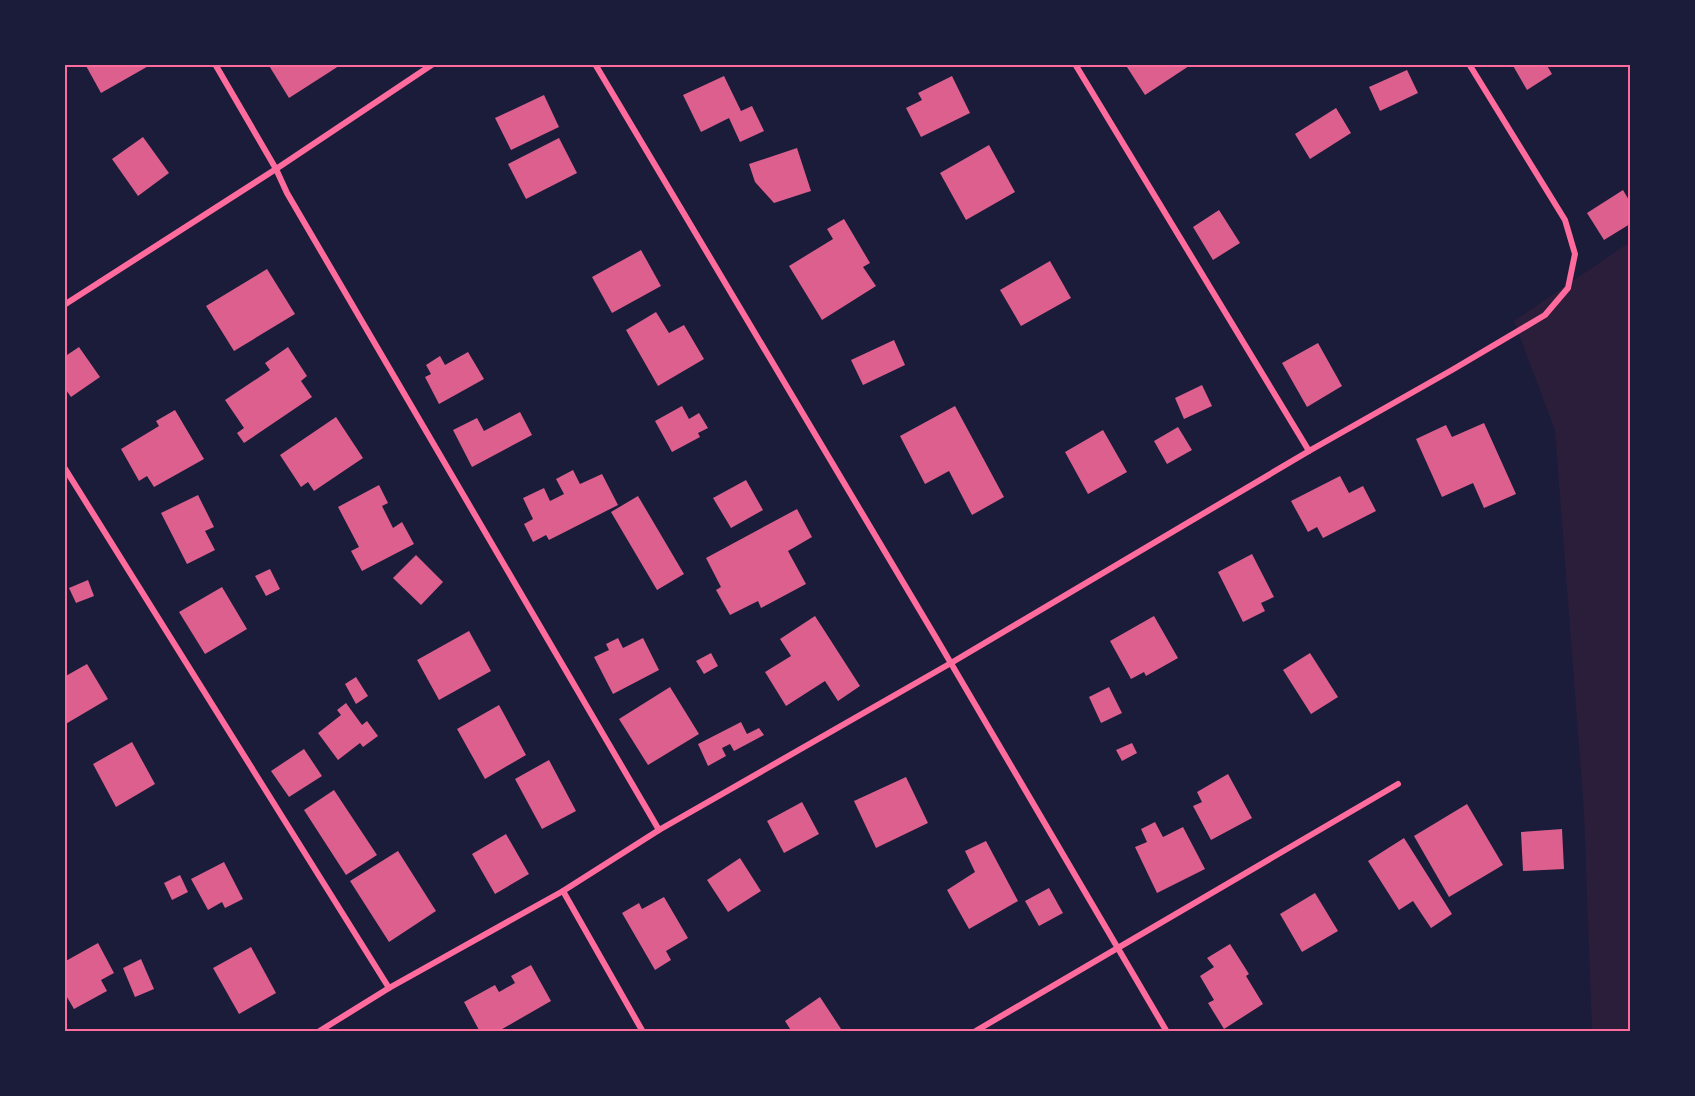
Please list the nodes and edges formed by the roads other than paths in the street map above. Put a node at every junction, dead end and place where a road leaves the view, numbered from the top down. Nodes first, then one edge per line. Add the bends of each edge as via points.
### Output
1 (215, 64) edge
2 (432, 64) edge
3 (595, 64) edge
4 (1075, 64) edge
5 (1468, 64) edge
6 (276, 169) junction
7 (64, 305) edge
8 (1310, 451) junction
9 (64, 467) edge
10 (951, 663) junction
11 (1398, 784) dead end
12 (659, 830) junction
13 (563, 891) junction
14 (1118, 946) junction
15 (389, 988) junction
16 (318, 1032) edge
17 (643, 1032) edge
18 (974, 1032) edge
19 (1167, 1032) edge

1 - 6 street
2 - 6 street
3 - 10 street
4 - 8 street
5 - 8 street via 1565,220 1575,254 1568,288 1545,315
6 - 7 street
6 - 12 street
8 - 10 street
9 - 15 street
10 - 12 street
10 - 14 street
11 - 14 street
12 - 13 street
13 - 15 street
13 - 17 street
14 - 18 street
14 - 19 street
15 - 16 street

